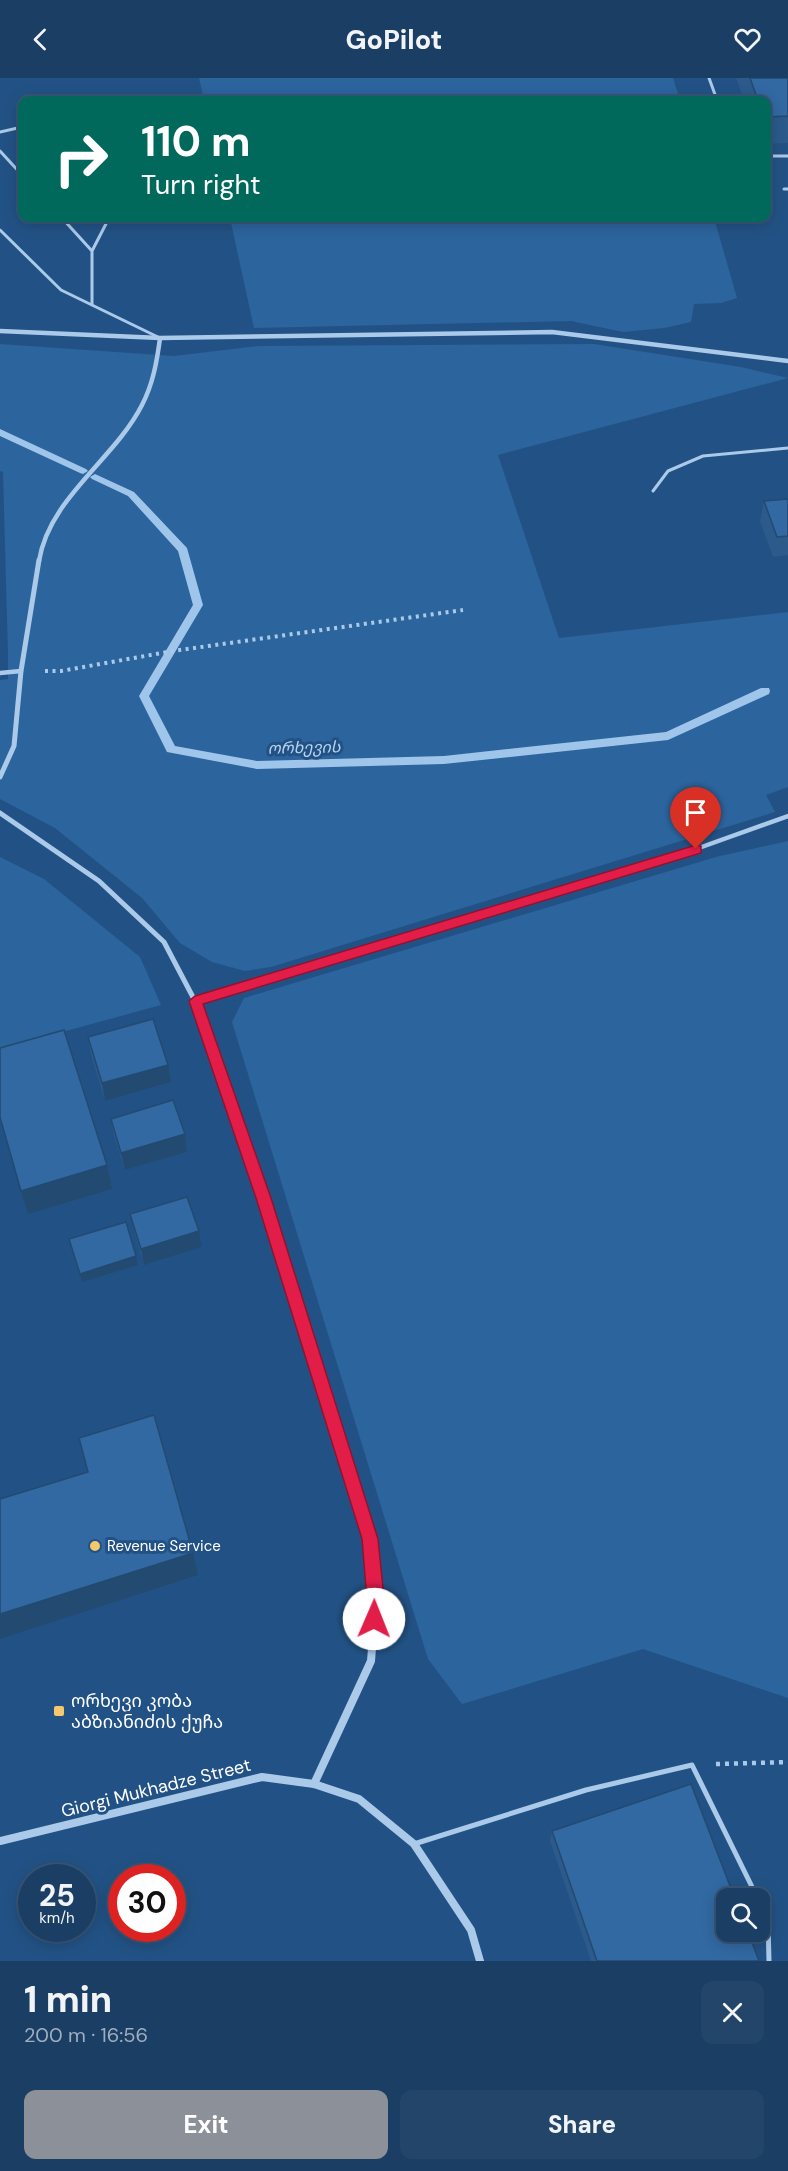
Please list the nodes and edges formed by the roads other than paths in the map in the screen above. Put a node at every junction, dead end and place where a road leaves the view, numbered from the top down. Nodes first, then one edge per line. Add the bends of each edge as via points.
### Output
1 (709, 78) edge
2 (716, 96) edge
3 (18, 128) edge
4 (0, 132) edge
5 (0, 151) edge
6 (771, 156) dead end
7 (788, 156) edge
8 (18, 171) edge
9 (66, 222) edge
10 (107, 222) edge
11 (0, 230) edge
12 (92, 251) junction
13 (92, 305) junction
14 (0, 332) edge
15 (160, 338) junction
16 (788, 361) edge
17 (788, 448) edge
18 (653, 491) dead end
19 (21, 671) junction
20 (0, 673) edge
21 (0, 777) edge
22 (0, 813) edge
23 (788, 816) edge
24 (195, 1001) junction
25 (314, 1784) junction
26 (0, 1841) edge
27 (414, 1844) junction
28 (752, 1888) edge
29 (769, 1942) edge
30 (480, 1961) edge
31 (769, 1961) edge

1 - 2 lane
3 - 4 lane
5 - 8 lane
6 - 7 lane
9 - 12 lane
10 - 12 lane
11 - 13 lane via 61,290
12 - 13 lane
13 - 15 lane
14 - 15 street
15 - 16 street via 552,332
15 - 19 street via 156,366 141,405 51,523 41,546
17 - 18 lane via 703,456 668,471
19 - 20 lane
19 - 21 street via 14,746
22 - 24 street via 99,881 164,942
23 - 24 lane via 700,848
24 - 25 street via 264,1198 370,1539 376,1598 371,1661
25 - 26 street, Giorgi Mukhadze Street via 262,1777
25 - 27 street, Giorgi Mukhadze Street via 359,1799
27 - 28 lane via 534,1803 637,1775 692,1765
27 - 30 street, Giorgi Mukhadze Street via 471,1930
29 - 31 lane

